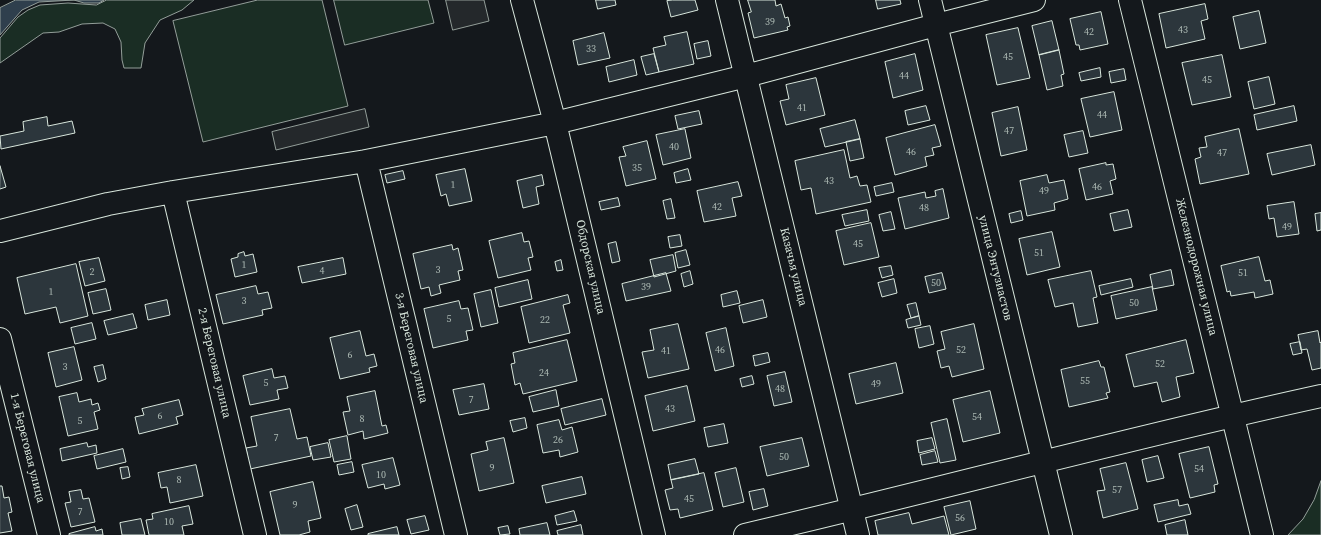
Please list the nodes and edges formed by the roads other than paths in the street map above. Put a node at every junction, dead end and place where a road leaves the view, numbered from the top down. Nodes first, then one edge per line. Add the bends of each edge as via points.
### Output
1 (522, 0) edge
2 (727, 0) edge
3 (930, 0) edge
4 (1034, 0) edge
5 (1130, 0) edge
6 (936, 25) junction
7 (746, 76) junction
8 (555, 123) junction
9 (366, 161) junction
10 (173, 192) junction
11 (0, 231) edge
12 (0, 339) edge
13 (1321, 396) edge
14 (1233, 415) junction
15 (1042, 461) junction
16 (852, 510) junction
17 (48, 535) edge
18 (255, 535) edge
19 (456, 535) edge
20 (654, 535) edge
21 (745, 535) edge
22 (858, 535) edge
23 (1061, 535) edge
24 (1262, 535) edge

1 - 8 street, Обдорская улица
2 - 7 street, Казачья улица
3 - 6 street, улица Энтузиастов
4 - 6 street
5 - 14 street, Железнодорожная улица
6 - 7 street
6 - 15 street, улица Энтузиастов
7 - 8 street
7 - 16 street, Казачья улица
8 - 9 street
8 - 20 street, Обдорская улица
9 - 10 street
9 - 19 street, 3-я Береговая улица
10 - 11 street via 108,204
10 - 18 street, 2-я Береговая улица
12 - 17 street, 1-я Береговая улица
13 - 14 street
14 - 15 street
14 - 24 street, Железнодорожная улица
15 - 16 street
15 - 23 street, улица Энтузиастов
16 - 21 street
16 - 22 street, Казачья улица

